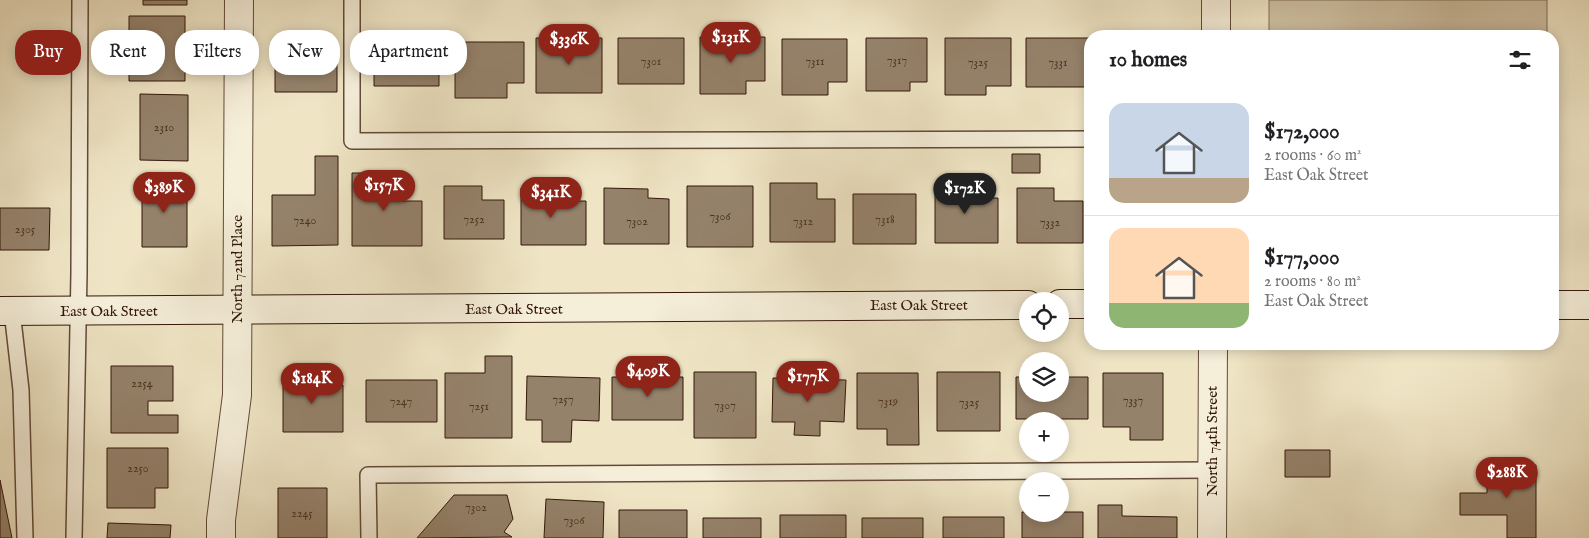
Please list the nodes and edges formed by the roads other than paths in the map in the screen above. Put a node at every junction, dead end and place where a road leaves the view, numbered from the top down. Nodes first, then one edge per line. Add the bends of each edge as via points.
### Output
1 (80, 0) edge
2 (239, 0) edge
3 (352, 0) edge
4 (1216, 0) edge
5 (1216, 30) edge
6 (1084, 139) edge
7 (1069, 304) edge
8 (1084, 304) edge
9 (1019, 305) edge
10 (1559, 305) edge
11 (1589, 305) edge
12 (77, 310) junction
13 (6, 311) edge
14 (237, 311) junction
15 (1213, 350) edge
16 (1212, 470) junction
17 (25, 538) edge
18 (74, 538) edge
19 (221, 538) edge
20 (369, 538) edge
21 (1212, 538) edge

1 - 12 lane
2 - 14 street, North 72nd Place
3 - 6 lane via 352,141
4 - 5 street
7 - 8 street
9 - 14 street, East Oak Street
10 - 11 street
12 - 13 street, East Oak Street
12 - 14 street, East Oak Street
12 - 18 lane
13 - 17 lane via 21,390
14 - 19 street, North 72nd Place via 237,395
15 - 16 street, North 74th Street
16 - 20 lane via 368,475
16 - 21 street, North 74th Street

